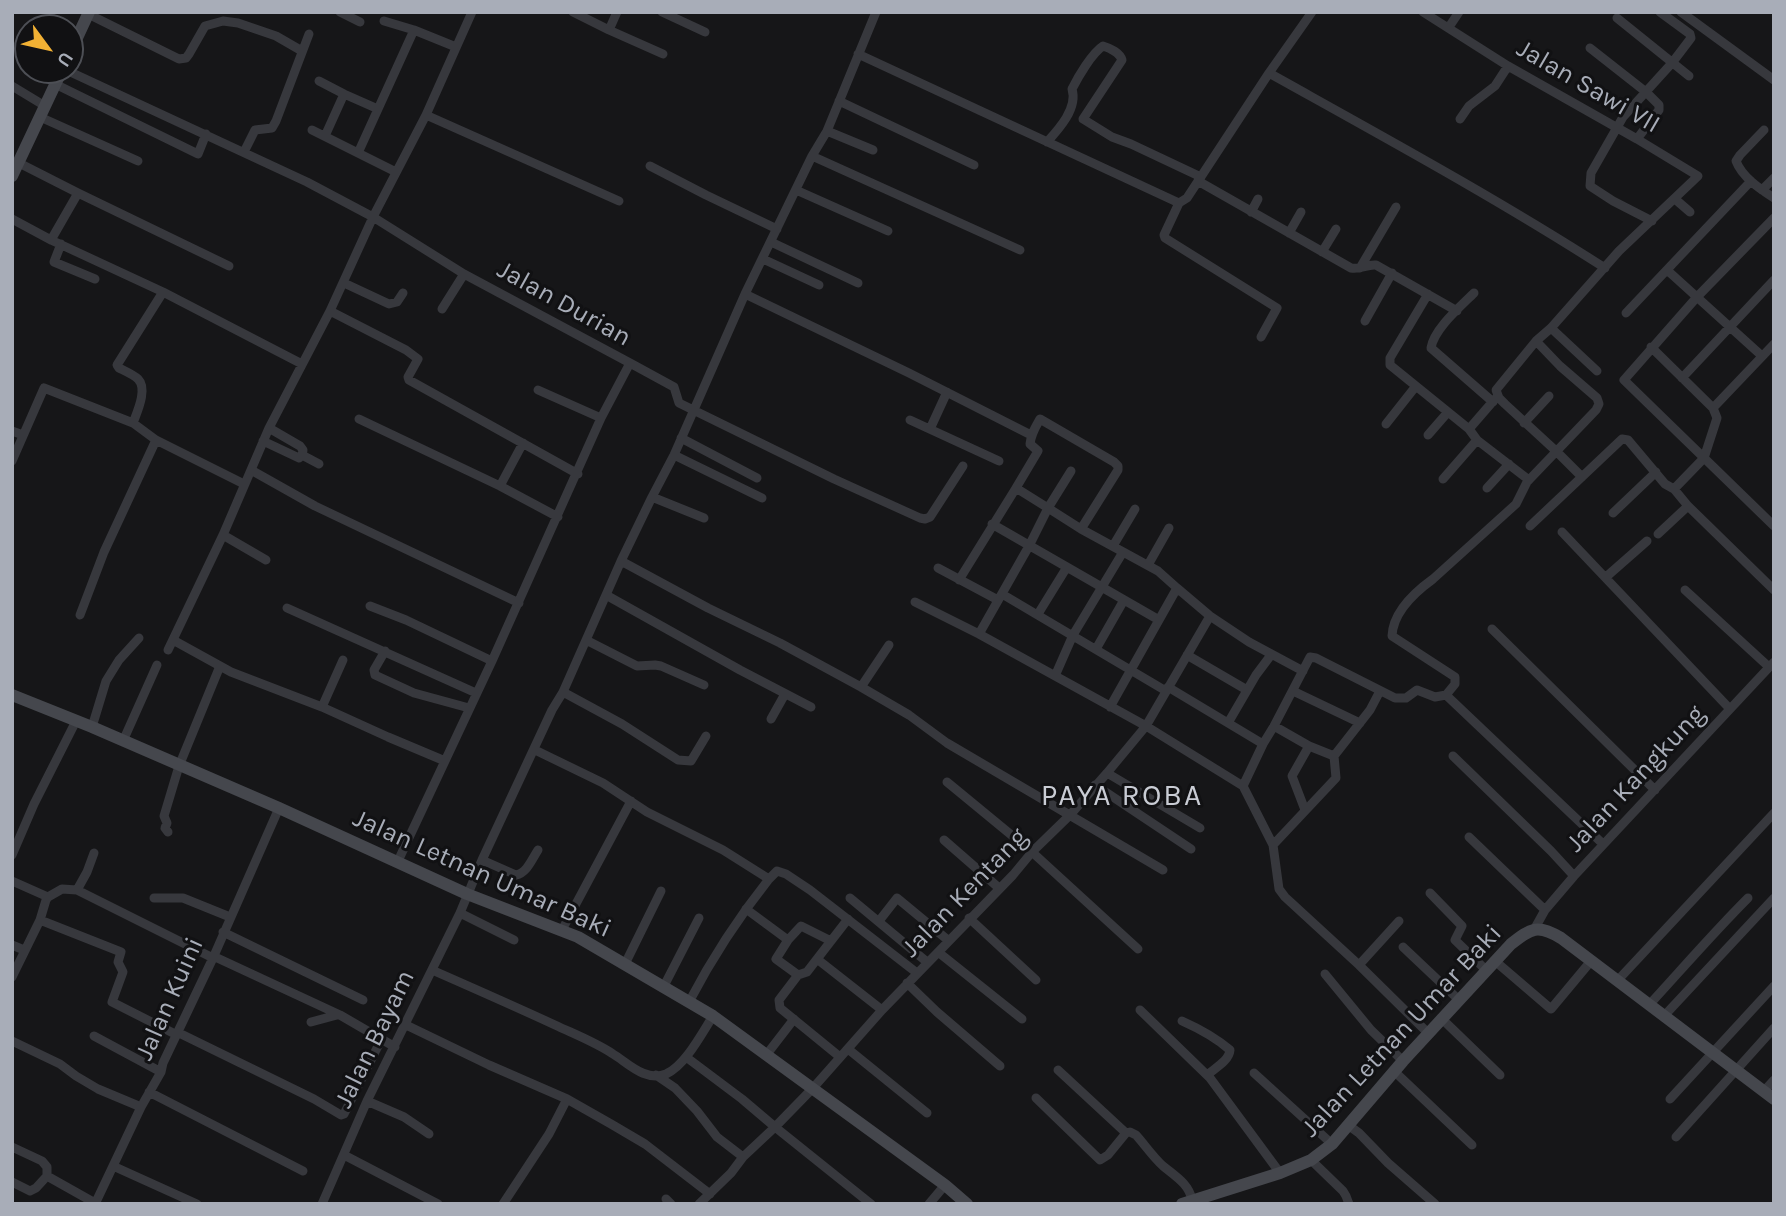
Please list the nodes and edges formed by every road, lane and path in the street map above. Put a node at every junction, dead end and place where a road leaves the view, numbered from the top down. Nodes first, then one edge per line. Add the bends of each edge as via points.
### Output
1 (340, 12) edge
2 (472, 12) edge
3 (573, 12) edge
4 (617, 12) edge
5 (662, 12) edge
6 (876, 12) edge
7 (1312, 12) edge
8 (1423, 12) edge
9 (1459, 12) edge
10 (1660, 12) edge
11 (1681, 12) edge
12 (89, 13) edge
13 (1617, 18) dead end
14 (384, 21) dead end
15 (360, 22) dead end
16 (1448, 27) junction
17 (414, 30) junction
18 (609, 30) junction
19 (705, 32) dead end
20 (309, 34) dead end
21 (456, 47) junction
22 (1590, 48) dead end
23 (302, 51) junction
24 (663, 54) dead end
25 (858, 54) junction
26 (1672, 62) junction
27 (1508, 66) junction
28 (1269, 73) junction
29 (1689, 76) dead end
30 (84, 79) edge
31 (1774, 80) edge
32 (319, 81) dead end
33 (55, 84) joint
34 (12, 86) edge
35 (107, 89) junction
36 (1646, 92) junction
37 (344, 94) junction
38 (839, 101) junction
39 (99, 106) junction
40 (378, 109) junction
41 (43, 111) junction
42 (426, 115) junction
43 (1460, 119) dead end
44 (1616, 128) junction
45 (312, 130) dead end
46 (1764, 130) dead end
47 (827, 131) junction
48 (206, 134) junction
49 (325, 136) junction
50 (1637, 139) junction
51 (1047, 142) junction
52 (873, 150) dead end
53 (244, 152) junction
54 (358, 153) junction
55 (812, 156) junction
56 (138, 161) dead end
57 (19, 163) junction
58 (974, 164) dead end
59 (650, 166) dead end
60 (396, 172) junction
61 (12, 176) edge
62 (1774, 178) edge
63 (1199, 179) junction
64 (1751, 181) junction
65 (796, 190) junction
66 (1762, 190) junction
67 (78, 193) junction
68 (1675, 198) junction
69 (1774, 198) edge
70 (1258, 199) dead end
71 (619, 201) dead end
72 (1179, 203) junction
73 (1396, 207) dead end
74 (1251, 212) junction
75 (1301, 212) dead end
76 (1690, 212) dead end
77 (373, 217) junction
78 (1774, 218) edge
79 (12, 219) edge
80 (1651, 221) junction
81 (777, 229) junction
82 (1336, 229) dead end
83 (888, 231) dead end
84 (1289, 233) junction
85 (51, 240) junction
86 (771, 242) junction
87 (61, 244) junction
88 (1020, 250) dead end
89 (1322, 252) junction
90 (763, 259) junction
91 (229, 265) dead end
92 (1360, 268) junction
93 (1605, 268) junction
94 (1667, 270) junction
95 (1392, 273) junction
96 (464, 274) junction
97 (95, 279) dead end
98 (1774, 280) edge
99 (344, 283) junction
100 (858, 283) dead end
101 (819, 285) dead end
102 (163, 292) junction
103 (403, 293) dead end
104 (1474, 293) dead end
105 (745, 294) junction
106 (1428, 294) junction
107 (1697, 297) junction
108 (442, 309) dead end
109 (330, 311) junction
110 (1457, 311) junction
111 (1626, 313) dead end
112 (1365, 321) dead end
113 (1729, 326) junction
114 (1551, 328) junction
115 (1261, 337) dead end
116 (1536, 341) junction
117 (1774, 344) edge
118 (1651, 347) junction
119 (1762, 356) junction
120 (630, 363) junction
121 (302, 364) junction
122 (1597, 371) dead end
123 (1682, 378) junction
124 (1416, 386) junction
125 (538, 390) dead end
126 (947, 392) junction
127 (1549, 396) dead end
128 (1496, 398) junction
129 (1713, 408) junction
130 (694, 410) junction
131 (1448, 412) junction
132 (601, 418) junction
133 (359, 419) dead end
134 (910, 419) dead end
135 (133, 423) junction
136 (1524, 423) junction
137 (1385, 424) dead end
138 (269, 428) junction
139 (930, 429) junction
140 (1469, 429) junction
141 (12, 431) edge
142 (23, 435) junction
143 (1031, 435) junction
144 (1429, 435) dead end
145 (681, 438) junction
146 (156, 440) junction
147 (1477, 440) junction
148 (263, 441) junction
149 (523, 443) junction
150 (1556, 451) junction
151 (302, 455) junction
152 (674, 455) junction
153 (1704, 458) junction
154 (12, 461) edge
155 (999, 461) dead end
156 (319, 464) dead end
157 (1509, 464) junction
158 (963, 466) dead end
159 (251, 470) junction
160 (1071, 471) dead end
161 (1656, 472) junction
162 (578, 474) junction
163 (1582, 477) junction
164 (757, 478) dead end
165 (1443, 479) dead end
166 (1530, 480) junction
167 (244, 484) junction
168 (499, 486) junction
169 (1016, 488) junction
170 (1487, 488) dead end
171 (1674, 489) junction
172 (652, 497) junction
173 (762, 498) dead end
174 (1688, 506) junction
175 (1048, 508) junction
176 (1135, 509) dead end
177 (1613, 513) dead end
178 (558, 517) junction
179 (704, 518) dead end
180 (992, 524) junction
181 (1531, 526) dead end
182 (1774, 526) edge
183 (1169, 528) dead end
184 (1081, 529) junction
185 (1562, 532) dead end
186 (1658, 534) dead end
187 (223, 535) junction
188 (1647, 541) dead end
189 (1030, 546) junction
190 (1113, 546) junction
191 (1124, 552) junction
192 (266, 560) dead end
193 (621, 562) junction
194 (1148, 565) junction
195 (1067, 567) junction
196 (938, 568) dead end
197 (1606, 578) junction
198 (959, 580) junction
199 (1102, 587) junction
200 (1177, 589) junction
201 (1685, 590) dead end
202 (1774, 590) edge
203 (606, 595) junction
204 (1000, 597) junction
205 (1124, 600) junction
206 (915, 602) dead end
207 (519, 603) junction
208 (370, 606) dead end
209 (287, 608) dead end
210 (1038, 614) junction
211 (80, 615) dead end
212 (1210, 616) junction
213 (1159, 620) junction
214 (1492, 629) dead end
215 (979, 634) junction
216 (1073, 635) junction
217 (139, 638) dead end
218 (173, 640) junction
219 (586, 640) junction
220 (889, 645) dead end
221 (1096, 649) junction
222 (167, 650) dead end
223 (385, 651) junction
224 (1270, 654) junction
225 (1187, 655) junction
226 (343, 660) dead end
227 (492, 661) junction
228 (1771, 665) edge
229 (157, 666) dead end
230 (220, 666) junction
231 (1130, 670) junction
232 (1303, 671) junction
233 (1055, 676) junction
234 (704, 685) dead end
235 (862, 687) junction
236 (1167, 689) junction
237 (1247, 690) junction
238 (1293, 691) junction
239 (1380, 691) junction
240 (563, 692) junction
241 (476, 694) junction
242 (785, 694) junction
243 (12, 695) edge
244 (1446, 695) junction
245 (322, 707) junction
246 (811, 707) dead end
247 (1111, 707) junction
248 (469, 708) junction
249 (1730, 709) junction
250 (771, 719) dead end
251 (76, 721) junction
252 (1228, 723) junction
253 (1360, 723) junction
254 (1146, 726) junction
255 (1274, 726) junction
256 (92, 727) junction
257 (706, 736) dead end
258 (123, 741) junction
259 (1263, 744) junction
260 (1309, 746) junction
261 (534, 750) junction
262 (1334, 756) junction
263 (1453, 756) dead end
264 (445, 761) junction
265 (179, 766) junction
266 (1107, 773) junction
267 (947, 782) dead end
268 (1095, 785) junction
269 (1243, 786) junction
270 (1655, 790) junction
271 (631, 801) junction
272 (279, 808) junction
273 (1305, 810) junction
274 (1774, 813) edge
275 (1070, 815) junction
276 (1200, 828) dead end
277 (168, 832) dead end
278 (1469, 837) dead end
279 (944, 840) dead end
280 (1603, 844) junction
281 (1273, 845) junction
282 (1191, 849) dead end
283 (538, 850) dead end
284 (1032, 852) junction
285 (94, 853) dead end
286 (12, 855) edge
287 (482, 860) junction
288 (398, 861) junction
289 (1163, 870) dead end
290 (1574, 876) junction
291 (769, 879) junction
292 (12, 881) edge
293 (999, 888) junction
294 (77, 890) junction
295 (661, 891) dead end
296 (1430, 893) dead end
297 (467, 894) junction
298 (48, 897) junction
299 (154, 898) dead end
300 (850, 898) dead end
301 (1748, 898) dead end
302 (1774, 898) edge
303 (746, 909) junction
304 (1545, 910) junction
305 (460, 913) junction
306 (230, 917) junction
307 (699, 918) dead end
308 (969, 918) junction
309 (848, 919) junction
310 (40, 920) junction
311 (879, 920) junction
312 (1399, 921) dead end
313 (1535, 928) junction
314 (562, 930) junction
315 (223, 932) junction
316 (514, 940) dead end
317 (788, 940) junction
318 (831, 941) junction
319 (949, 941) junction
320 (12, 945) edge
321 (1403, 947) dead end
322 (1138, 949) dead end
323 (24, 950) junction
324 (938, 952) junction
325 (213, 957) junction
326 (817, 959) junction
327 (1591, 961) junction
328 (927, 962) junction
329 (625, 964) junction
330 (1359, 965) junction
331 (1491, 966) junction
332 (432, 970) junction
333 (917, 973) junction
334 (1325, 974) dead end
335 (798, 975) junction
336 (12, 976) edge
337 (1037, 980) dead end
338 (1618, 981) junction
339 (908, 983) junction
340 (664, 986) junction
341 (1774, 986) edge
342 (363, 1000) dead end
343 (1459, 1000) junction
344 (689, 1002) junction
345 (1649, 1005) junction
346 (882, 1010) junction
347 (1140, 1010) dead end
348 (337, 1014) junction
349 (713, 1016) junction
350 (1664, 1016) junction
351 (1441, 1018) junction
352 (794, 1019) junction
353 (1022, 1019) dead end
354 (1182, 1021) dead end
355 (311, 1022) dead end
356 (404, 1024) junction
357 (1774, 1028) edge
358 (178, 1034) junction
359 (1429, 1034) junction
360 (93, 1036) dead end
361 (382, 1038) junction
362 (12, 1041) edge
363 (395, 1047) junction
364 (848, 1049) junction
365 (1713, 1053) junction
366 (767, 1054) junction
367 (685, 1057) junction
368 (841, 1057) junction
369 (1000, 1066) dead end
370 (1399, 1066) junction
371 (1058, 1070) dead end
372 (1736, 1070) junction
373 (161, 1072) junction
374 (1254, 1073) dead end
375 (655, 1074) junction
376 (1207, 1074) junction
377 (1500, 1074) dead end
378 (1774, 1080) edge
379 (813, 1088) junction
380 (149, 1092) junction
381 (1769, 1095) edge
382 (1035, 1098) dead end
383 (567, 1099) junction
384 (1670, 1099) dead end
385 (366, 1101) junction
386 (141, 1107) junction
387 (927, 1113) dead end
388 (1348, 1125) junction
389 (775, 1128) junction
390 (1126, 1133) junction
391 (429, 1134) dead end
392 (1676, 1137) dead end
393 (1332, 1144) junction
394 (1472, 1145) dead end
395 (12, 1147) edge
396 (344, 1154) junction
397 (743, 1157) junction
398 (1311, 1160) junction
399 (113, 1166) junction
400 (303, 1171) dead end
401 (1280, 1173) junction
402 (47, 1176) junction
403 (12, 1182) edge
404 (945, 1185) junction
405 (710, 1194) junction
406 (1193, 1202) edge
407 (95, 1203) edge
408 (197, 1204) edge
409 (321, 1204) edge
410 (439, 1204) edge
411 (503, 1204) edge
412 (699, 1204) edge
413 (871, 1204) edge
414 (929, 1204) edge
415 (967, 1204) edge
416 (1349, 1204) edge
417 (1435, 1204) edge

1 - 15 street
2 - 21 street
3 - 18 street
4 - 18 street
5 - 19 street
6 - 25 street, Jalan Bayam
7 - 28 street
8 - 16 street, Jalan Sawi VII
9 - 16 street
10 - 26 street via 1691,36
11 - 31 street
12 - 23 street via 178,59 186,58 205,26 223,21 276,36
13 - 26 street
14 - 17 street
16 - 27 street, Jalan Sawi VII
17 - 21 street
17 - 40 street
18 - 24 street
20 - 23 street
21 - 42 street
22 - 36 street
23 - 53 street via 272,128 255,130
25 - 38 street, Jalan Bayam
25 - 51 street
26 - 29 street
26 - 36 street
27 - 43 street via 1495,86
27 - 44 street, Jalan Sawi VII
28 - 63 street
28 - 93 street
30 - 35 street, Jalan Durian
32 - 37 street
33 - 39 street
33 - 41 street
34 - 41 street
35 - 39 street
35 - 48 street, Jalan Durian
36 - 44 street
36 - 50 street via 1659,108
37 - 40 street
37 - 49 street
38 - 47 street, Jalan Bayam
38 - 58 street
39 - 48 street via 198,154
40 - 54 street
41 - 56 street
41 - 57 street
42 - 60 street
42 - 71 street
44 - 50 street, Jalan Sawi VII
44 - 80 street via 1591,173 1590,186
45 - 49 street
46 - 64 street via 1736,161
47 - 52 street
47 - 55 street, Jalan Bayam
48 - 53 street, Jalan Durian
49 - 54 street
50 - 68 street, Jalan Sawi VII via 1698,176
51 - 63 street via 1073,103 1076,81 1097,50 1106,46 1122,60 1083,119
51 - 72 street
53 - 77 street, Jalan Durian
54 - 60 street
55 - 65 street, Jalan Bayam
55 - 88 street
57 - 61 street
57 - 67 street
59 - 81 street
60 - 77 street
62 - 66 street
63 - 72 street
63 - 74 street
64 - 66 street
64 - 94 street
65 - 81 street, Jalan Bayam
65 - 83 street
66 - 69 street
67 - 85 street
67 - 91 street
68 - 76 street
68 - 80 street
70 - 74 street
72 - 115 street via 1165,239 1277,308
73 - 92 street
74 - 84 street
75 - 84 street
77 - 96 street, Jalan Durian
77 - 99 street
78 - 107 street
79 - 85 street
80 - 93 street
81 - 86 street, Jalan Bayam
82 - 89 street
84 - 89 street
85 - 87 street
86 - 90 street, Jalan Bayam
86 - 100 street
87 - 97 street via 54,262
87 - 102 street
89 - 92 street
90 - 101 street
90 - 105 street, Jalan Bayam
92 - 95 street via 1376,265
93 - 114 street
94 - 107 street
94 - 111 street
95 - 106 street
95 - 112 street
96 - 108 street
96 - 120 street, Jalan Durian
98 - 113 street
99 - 103 street via 389,304
99 - 109 street
102 - 121 street
102 - 135 street via 117,365 141,384 143,394
104 - 110 street
105 - 126 street
105 - 130 street, Jalan Bayam
106 - 110 street
106 - 124 street via 1389,361
107 - 113 street
107 - 118 street
109 - 121 street
109 - 149 street via 418,359 409,380
110 - 128 street via 1438,330 1431,348
113 - 119 street
113 - 123 street
114 - 116 street
114 - 122 street
116 - 128 street via 1496,390
116 - 150 street via 1599,404
117 - 119 street
118 - 123 street
118 - 153 street via 1624,380
119 - 129 street
120 - 130 street via 674,387 678,401
120 - 132 street, Jalan Durian
121 - 138 street
123 - 129 street
124 - 131 street
124 - 137 street
125 - 132 street
126 - 139 street
126 - 143 street
127 - 136 street
128 - 136 street
128 - 140 street
129 - 153 street via 1717,418
130 - 145 street, Jalan Bayam
130 - 158 street via 920,518 930,517
131 - 140 street
131 - 144 street
132 - 162 street, Jalan Durian
133 - 168 street
134 - 139 street
135 - 142 street via 44,388
135 - 146 street
136 - 150 street
138 - 148 street
138 - 151 street via 300,446
139 - 155 street
140 - 147 street
141 - 142 street
142 - 154 street
143 - 169 street via 1030,444 1038,452
143 - 184 street via 1040,419 1118,466
145 - 152 street, Jalan Bayam
145 - 164 street
146 - 167 street
146 - 211 street
147 - 157 street
147 - 165 street
148 - 151 street via 299,458
148 - 159 street
149 - 162 street
149 - 168 street
150 - 163 street
150 - 166 street
151 - 156 street
152 - 172 street, Jalan Bayam
152 - 173 street
153 - 171 street
153 - 182 street
157 - 166 street
157 - 170 street
159 - 167 street
159 - 207 street via 315,506
160 - 175 street
161 - 163 street via 1622,439
161 - 171 street
161 - 177 street
162 - 178 street, Jalan Durian
163 - 181 street
166 - 244 street via 1516,504 1408,601 1392,630 1392,636 1455,677
167 - 187 street
168 - 178 street
169 - 175 street
169 - 180 street
171 - 174 street
172 - 179 street
172 - 193 street, Jalan Bayam
174 - 186 street
174 - 202 street
175 - 184 street
175 - 189 street
176 - 190 street
178 - 207 street, Jalan Durian
180 - 189 street
180 - 198 street
183 - 194 street
184 - 190 street
185 - 197 street
187 - 192 street
187 - 218 street
188 - 197 street
189 - 195 street
189 - 204 street
190 - 191 street
191 - 194 street
191 - 199 street
193 - 203 street, Jalan Bayam
193 - 235 street
194 - 200 street
195 - 199 street
195 - 210 street
196 - 198 street
197 - 249 street
198 - 204 street
199 - 205 street
199 - 216 street
200 - 212 street
200 - 213 street
201 - 228 street
203 - 219 street, Jalan Bayam
203 - 242 street
204 - 210 street
204 - 215 street
205 - 213 street
205 - 221 street
206 - 215 street
207 - 227 street, Jalan Durian
208 - 227 street
209 - 223 street
210 - 216 street
212 - 224 street
212 - 225 street, Jalan Kentang
213 - 231 street
214 - 270 street
215 - 233 street
216 - 221 street
216 - 233 street
217 - 256 street via 106,681
218 - 222 street
218 - 230 street
219 - 234 street via 637,666 661,666
219 - 240 street, Jalan Bayam
220 - 235 street
221 - 231 street
223 - 241 street
223 - 248 street via 375,675
224 - 232 street
224 - 237 street
225 - 236 street, Jalan Kentang
225 - 237 street
226 - 245 street
227 - 241 street, Jalan Durian
228 - 249 street, Jalan Kangkung
229 - 258 street
230 - 245 street
230 - 265 street
231 - 236 street
231 - 247 street
232 - 238 street
232 - 239 street via 1313,657
233 - 247 street
235 - 275 street
236 - 252 street
236 - 254 street, Jalan Kentang
237 - 252 street
238 - 253 street
238 - 255 street
239 - 244 street via 1395,698 1406,698 1417,690
239 - 253 street
240 - 257 street via 678,760 691,761
240 - 261 street, Jalan Bayam
241 - 248 street, Jalan Durian
242 - 246 street
242 - 250 street
243 - 251 street, Jalan Letnan Umar Baki
244 - 280 street
245 - 264 street
247 - 254 street
248 - 264 street, Jalan Durian
249 - 270 street, Jalan Kangkung
251 - 256 street, Jalan Letnan Umar Baki
251 - 286 street
252 - 259 street
253 - 262 street
254 - 266 street, Jalan Kentang
254 - 269 street
255 - 259 street
255 - 260 street
256 - 258 street, Jalan Letnan Umar Baki
258 - 265 street, Jalan Letnan Umar Baki
259 - 269 street
260 - 262 street
260 - 273 street via 1292,776
261 - 271 street
261 - 287 street, Jalan Bayam
262 - 273 street via 1336,778
263 - 290 street
264 - 288 street, Jalan Durian
265 - 272 street, Jalan Letnan Umar Baki
265 - 277 street via 164,816
266 - 268 street, Jalan Kentang
266 - 276 street
267 - 284 street
268 - 275 street, Jalan Kentang
268 - 282 street
269 - 281 street
270 - 280 street, Jalan Kangkung
271 - 291 street
271 - 314 street
272 - 288 street, Jalan Letnan Umar Baki
272 - 306 street, Jalan Kuini
273 - 281 street
274 - 338 street
275 - 284 street, Jalan Kentang
275 - 289 street
278 - 304 street
279 - 293 street
280 - 290 street, Jalan Kangkung
281 - 330 street via 1279,890
283 - 287 street via 519,875
284 - 293 street, Jalan Kentang
284 - 322 street
285 - 294 street
287 - 297 street, Jalan Bayam
288 - 297 street, Jalan Letnan Umar Baki
290 - 304 street, Jalan Kangkung
291 - 303 street
291 - 309 street via 777,871 786,874
292 - 298 street
293 - 308 street, Jalan Kentang
294 - 298 street via 62,889
294 - 325 street
295 - 329 street
296 - 331 street via 1462,926 1455,940
297 - 305 street, Jalan Bayam
297 - 314 street, Jalan Letnan Umar Baki
298 - 310 street
299 - 306 street via 183,898
300 - 311 street
301 - 345 street
302 - 350 street
303 - 317 street
303 - 344 street
304 - 313 street, Jalan Kangkung
305 - 316 street
305 - 332 street, Jalan Bayam
306 - 315 street, Jalan Kuini
307 - 340 street
308 - 319 street, Jalan Kentang
308 - 337 street
309 - 318 street
309 - 333 street
310 - 323 street
310 - 358 street via 121,952 118,962 123,972 112,1002
311 - 319 street via 897,898
311 - 328 street
312 - 330 street
313 - 327 street, Jalan Letnan Umar Baki via 1549,930
313 - 331 street, Jalan Letnan Umar Baki via 1518,938
314 - 329 street, Jalan Letnan Umar Baki
315 - 325 street, Jalan Kuini
315 - 342 street
317 - 318 street via 801,926
317 - 335 street via 776,959
318 - 326 street
319 - 324 street, Jalan Kentang
320 - 323 street
321 - 343 street
323 - 336 street
324 - 328 street, Jalan Kentang
324 - 353 street
325 - 348 street
325 - 358 street, Jalan Kuini
326 - 335 street via 807,972
326 - 346 street
327 - 331 street via 1551,1009
327 - 338 street, Jalan Letnan Umar Baki
328 - 333 street, Jalan Kentang
329 - 340 street, Jalan Letnan Umar Baki
330 - 359 street
331 - 343 street, Jalan Letnan Umar Baki
332 - 356 street, Jalan Bayam
332 - 375 street via 611,1052 640,1073
333 - 339 street, Jalan Kentang
334 - 370 street
335 - 352 street via 779,1000 780,1008
338 - 345 street, Jalan Letnan Umar Baki
339 - 346 street, Jalan Kentang
339 - 369 street
340 - 344 street, Jalan Letnan Umar Baki
341 - 365 street
343 - 351 street, Jalan Letnan Umar Baki
344 - 349 street, Jalan Letnan Umar Baki
345 - 350 street, Jalan Letnan Umar Baki
346 - 364 street, Jalan Kentang
347 - 376 street
348 - 355 street
348 - 361 street
349 - 366 street, Jalan Letnan Umar Baki
349 - 367 street
350 - 365 street, Jalan Letnan Umar Baki
351 - 359 street, Jalan Letnan Umar Baki
351 - 377 street
352 - 366 street
352 - 368 street
354 - 376 street via 1207,1032 1230,1051 1224,1062
356 - 363 street, Jalan Bayam
356 - 383 street
357 - 372 street
358 - 361 street via 341,1115
358 - 373 street, Jalan Kuini
359 - 370 street, Jalan Letnan Umar Baki
360 - 373 street
361 - 363 street
362 - 386 street via 98,1089
363 - 385 street, Jalan Bayam
364 - 368 street, Jalan Kentang
364 - 387 street
365 - 372 street, Jalan Letnan Umar Baki
365 - 384 street
366 - 379 street, Jalan Letnan Umar Baki
367 - 375 street via 667,1073
367 - 389 street
368 - 379 street, Jalan Kentang
370 - 388 street, Jalan Letnan Umar Baki
370 - 394 street
371 - 390 street
372 - 381 street, Jalan Letnan Umar Baki
372 - 392 street
373 - 380 street, Jalan Kuini
374 - 393 street
375 - 397 street via 675,1088 717,1137
376 - 401 street
378 - 381 street
379 - 389 street, Jalan Kentang
379 - 404 street, Jalan Letnan Umar Baki
380 - 386 street, Jalan Kuini
380 - 400 street
382 - 390 street via 1100,1160
383 - 405 street via 645,1144
383 - 411 street via 550,1134
385 - 391 street
385 - 396 street, Jalan Bayam
386 - 399 street, Jalan Kuini
388 - 393 street, Jalan Letnan Umar Baki
388 - 417 street
389 - 397 street, Jalan Kentang
389 - 413 street
390 - 406 street via 1136,1135 1173,1173 1191,1192
393 - 398 street, Jalan Letnan Umar Baki
395 - 402 street via 42,1161
396 - 409 street, Jalan Bayam
396 - 410 street
397 - 405 street, Jalan Kentang
398 - 401 street, Jalan Letnan Umar Baki
398 - 416 street
399 - 407 street, Jalan Kuini
399 - 408 street
401 - 406 street, Jalan Letnan Umar Baki
402 - 403 street via 30,1191
402 - 407 street
404 - 414 street
404 - 415 street, Jalan Letnan Umar Baki
405 - 412 street, Jalan Kentang

